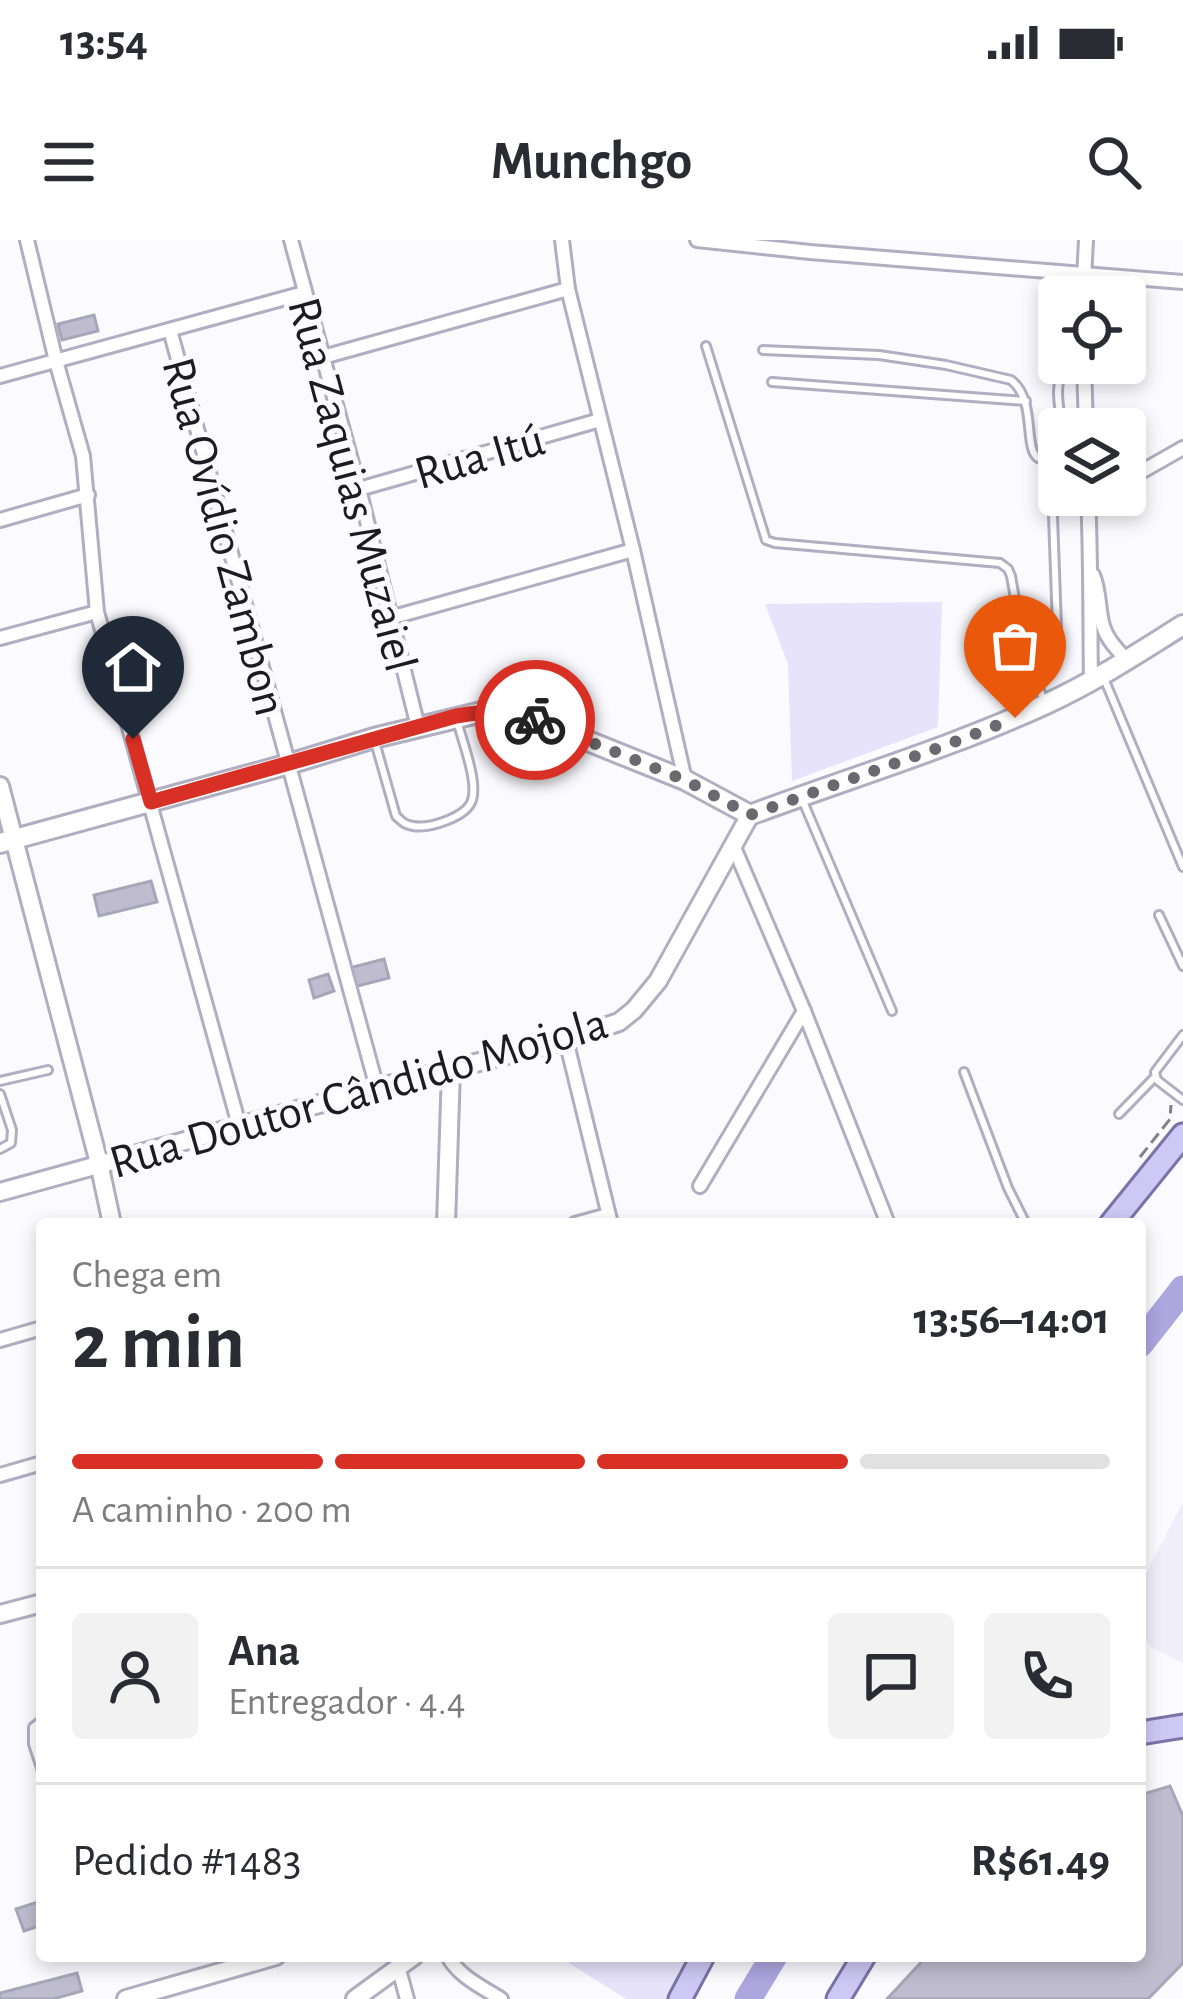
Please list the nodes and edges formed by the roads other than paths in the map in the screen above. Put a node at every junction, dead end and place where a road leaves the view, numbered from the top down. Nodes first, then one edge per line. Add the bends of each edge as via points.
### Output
1 (27, 240) edge
2 (291, 240) edge
3 (562, 240) edge
4 (697, 240) edge
5 (1086, 240) edge
6 (810, 246) edge
7 (1082, 274) junction
8 (1183, 282) edge
9 (568, 289) junction
10 (304, 293) junction
11 (170, 330) junction
12 (706, 346) dead end
13 (763, 350) dead end
14 (323, 357) junction
15 (56, 361) junction
16 (0, 376) edge
17 (772, 382) dead end
18 (1026, 401) junction
19 (600, 420) junction
20 (1183, 448) edge
21 (1038, 458) edge
22 (1146, 469) edge
23 (359, 489) junction
24 (88, 496) junction
25 (1056, 516) edge
26 (1089, 516) edge
27 (0, 520) edge
28 (633, 550) junction
29 (1092, 572) junction
30 (97, 612) junction
31 (390, 618) junction
32 (1183, 625) edge
33 (1057, 628) dead end
34 (0, 638) edge
35 (1127, 661) junction
36 (1097, 679) junction
37 (1046, 704) junction
38 (456, 716) junction
39 (418, 727) junction
40 (374, 738) junction
41 (289, 764) junction
42 (685, 780) junction
43 (0, 786) edge
44 (801, 796) junction
45 (151, 802) junction
46 (750, 815) junction
47 (7, 841) edge
48 (733, 845) junction
49 (1183, 867) edge
50 (1160, 915) dead end
51 (1183, 966) edge
52 (804, 1011) junction
53 (892, 1011) dead end
54 (1183, 1035) edge
55 (566, 1040) junction
56 (48, 1070) dead end
57 (451, 1070) junction
58 (964, 1072) dead end
59 (1155, 1077) junction
60 (0, 1081) edge
61 (377, 1088) junction
62 (0, 1097) edge
63 (1180, 1097) edge
64 (1120, 1114) dead end
65 (239, 1125) junction
66 (1183, 1135) edge
67 (0, 1149) edge
68 (99, 1163) junction
69 (700, 1186) dead end
70 (0, 1192) edge
71 (111, 1218) edge
72 (446, 1218) edge
73 (609, 1218) edge
74 (886, 1218) edge
75 (1023, 1218) edge
76 (1116, 1218) edge
77 (36, 1330) edge
78 (0, 1340) edge
79 (36, 1465) edge
80 (0, 1475) edge
81 (36, 1605) edge
82 (0, 1614) edge
83 (36, 1725) edge
84 (1183, 1726) edge
85 (1146, 1732) edge
86 (36, 1753) edge
87 (255, 1962) edge
88 (405, 1962) edge
89 (406, 1962) edge
90 (450, 1962) edge
91 (701, 1962) edge
92 (859, 1962) edge
93 (126, 1999) edge
94 (355, 1999) edge
95 (406, 1999) edge
96 (501, 1999) edge
97 (680, 1999) edge
98 (838, 1999) edge

1 - 15 street
2 - 10 street, Rua Zaquias Muzaiel
3 - 9 street
4 - 6 street
5 - 7 street
6 - 7 street
7 - 8 street
9 - 14 street
9 - 19 street
10 - 11 street
10 - 14 street, Rua Zaquias Muzaiel
11 - 15 street
11 - 41 street, Rua Ovídio Zambon
12 - 37 lane via 766,540 1000,563 1011,576 1024,649
13 - 18 lane via 946,365 1012,380
14 - 23 street, Rua Zaquias Muzaiel
15 - 16 street
15 - 24 street
17 - 18 lane
18 - 21 lane
19 - 23 street, Rua Itú
19 - 28 street
20 - 22 street
23 - 31 street, Rua Zaquias Muzaiel
24 - 27 street
24 - 30 street
25 - 33 lane
26 - 29 street
28 - 31 street
28 - 42 street
29 - 35 street via 1102,625
29 - 36 street
30 - 34 street
30 - 45 street
31 - 39 street, Rua Zaquias Muzaiel
32 - 35 main road
35 - 36 main road
36 - 37 main road
36 - 49 lane
37 - 44 main road
38 - 39 main road
38 - 40 lane via 472,802 429,826 396,816
38 - 42 main road via 523,715
39 - 40 main road
40 - 41 main road
41 - 45 main road
41 - 61 street, Rua Ovídio Zambon
42 - 46 main road
43 - 47 street
44 - 46 main road
44 - 53 lane
45 - 47 main road
45 - 65 street
46 - 48 street, Rua Doutor Cândido Mojola
47 - 68 street
48 - 52 street
48 - 55 street, Rua Doutor Cândido Mojola via 648,994 619,1022
50 - 51 lane
52 - 69 street
52 - 74 street
54 - 59 lane
55 - 57 street, Rua Doutor Cândido Mojola
55 - 73 street
56 - 60 lane
57 - 61 street, Rua Doutor Cândido Mojola
57 - 72 street
58 - 75 lane
59 - 63 lane
59 - 64 lane
61 - 65 street, Rua Doutor Cândido Mojola
62 - 67 lane via 12,1134
65 - 68 street, Rua Doutor Cândido Mojola
66 - 76 main road
68 - 70 street, Rua Doutor Cândido Mojola
68 - 71 street
77 - 78 street
79 - 80 street
81 - 82 street
83 - 86 lane
84 - 85 main road
87 - 93 street
88 - 94 street
89 - 95 street
90 - 96 street
91 - 97 main road
92 - 98 main road

